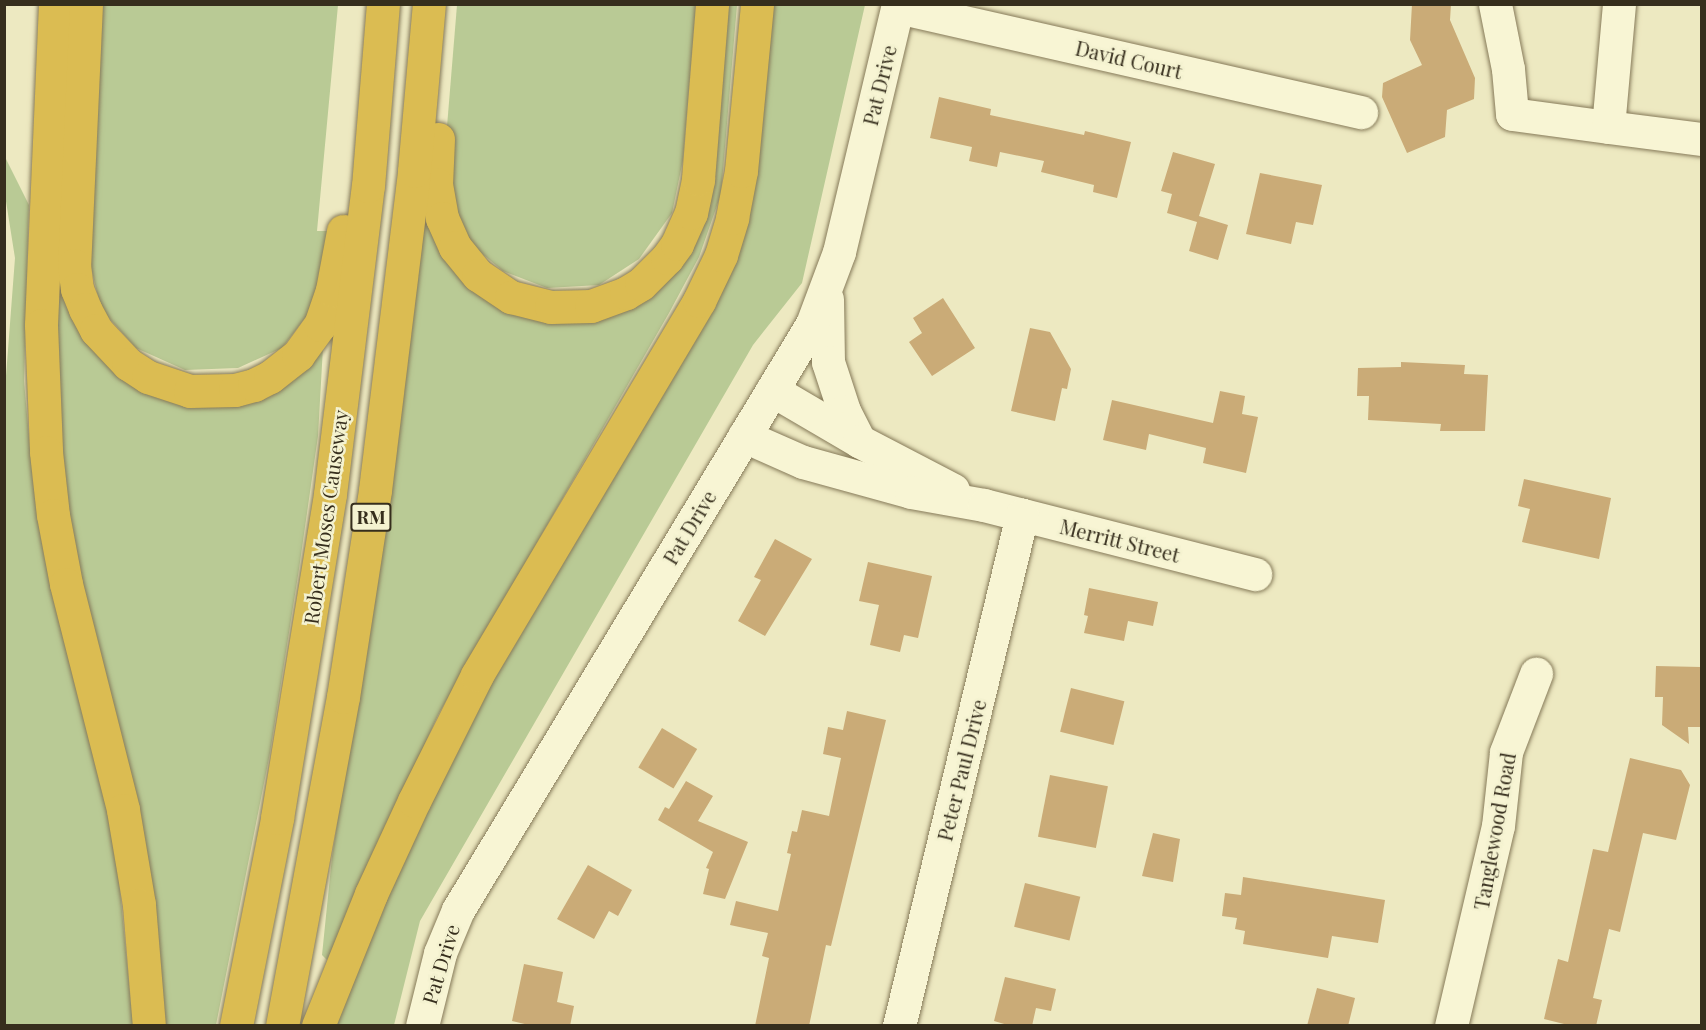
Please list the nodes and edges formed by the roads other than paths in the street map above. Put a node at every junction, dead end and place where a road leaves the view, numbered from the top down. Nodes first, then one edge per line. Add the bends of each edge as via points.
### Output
1 (55, 4) edge
2 (86, 4) edge
3 (383, 4) edge
4 (429, 4) edge
5 (438, 4) edge
6 (712, 4) edge
7 (757, 4) edge
8 (1495, 4) edge
9 (1619, 4) edge
10 (898, 6) edge
11 (377, 77) junction
12 (1361, 112) dead end
13 (1608, 127) junction
14 (1701, 139) edge
15 (827, 289) junction
16 (772, 390) junction
17 (744, 435) junction
18 (859, 441) junction
19 (984, 505) junction
20 (1023, 515) junction
21 (1256, 574) dead end
22 (1536, 674) dead end
23 (150, 1026) edge
24 (236, 1026) edge
25 (282, 1026) edge
26 (318, 1026) edge
27 (422, 1026) edge
28 (900, 1026) edge
29 (1452, 1026) edge

1 - 23 highway via 41,325 46,452 66,584 123,810 139,904
2 - 11 highway via 75,244 77,289 96,330 128,364 148,377 190,391 213,392 254,385 286,366 310,341 326,312 332,290
3 - 11 highway, Robert Moses Causeway / RM
4 - 25 highway, RM via 414,171 375,490 343,697
5 - 6 highway via 445,71 436,184 448,233 465,262 493,287 531,304 570,308 608,301 641,285 667,258 685,228 698,179
7 - 26 highway via 741,171 721,255 699,301 472,684 371,894
8 - 13 street via 1512,114
9 - 13 street
10 - 12 street, David Court
10 - 15 street, Pat Drive
11 - 24 highway, Robert Moses Causeway / RM via 357,285 314,598
13 - 14 street
15 - 16 street, Pat Drive via 812,324
15 - 18 street via 828,362 844,411
16 - 17 street, Pat Drive
16 - 18 street, Merritt Street
17 - 19 street, Merritt Street via 820,468 911,492
17 - 27 street, Pat Drive via 458,910 440,953
18 - 19 street, Merritt Street
19 - 20 street, Merritt Street
20 - 21 street, Merritt Street
20 - 28 street, Peter Paul Drive
22 - 29 street, Tanglewood Road via 1506,752 1498,826

